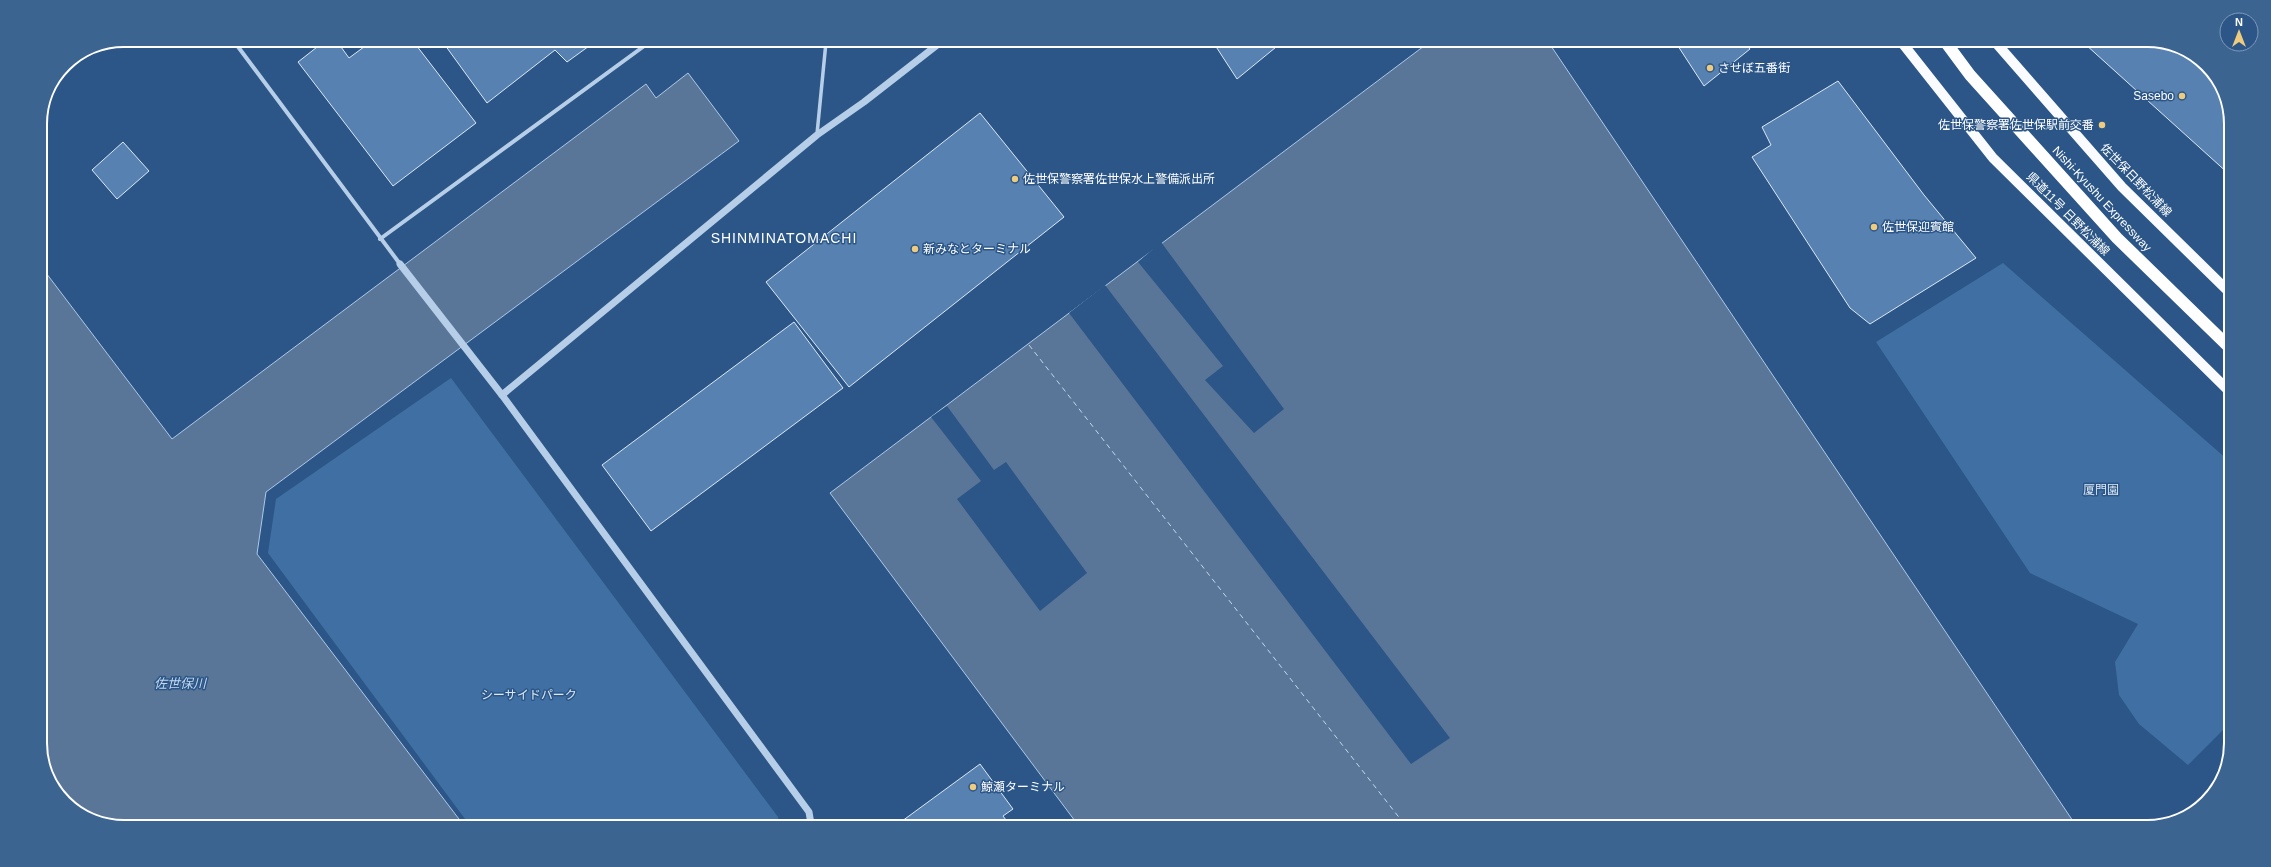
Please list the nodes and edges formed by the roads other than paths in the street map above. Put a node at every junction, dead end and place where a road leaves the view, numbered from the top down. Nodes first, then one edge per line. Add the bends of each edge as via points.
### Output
1 (238, 47) edge
2 (643, 47) edge
3 (826, 47) edge
4 (935, 47) edge
5 (1905, 47) edge
6 (1949, 47) edge
7 (2000, 47) edge
8 (817, 135) junction
9 (380, 239) junction
10 (400, 264) joint
11 (2224, 287) edge
12 (2224, 342) edge
13 (2224, 386) edge
14 (502, 395) junction
15 (810, 820) edge

1 - 9 street
2 - 9 street
3 - 8 street
4 - 8 street
5 - 13 main road, 県道11号 日野松浦線 via 1993,158
6 - 12 highway, Nishi-Kyushu Expressway via 1970,75 2117,238
7 - 11 main road, 佐世保日野松浦線 via 2122,187
8 - 14 street
9 - 10 street
10 - 14 street
14 - 15 street via 809,812

